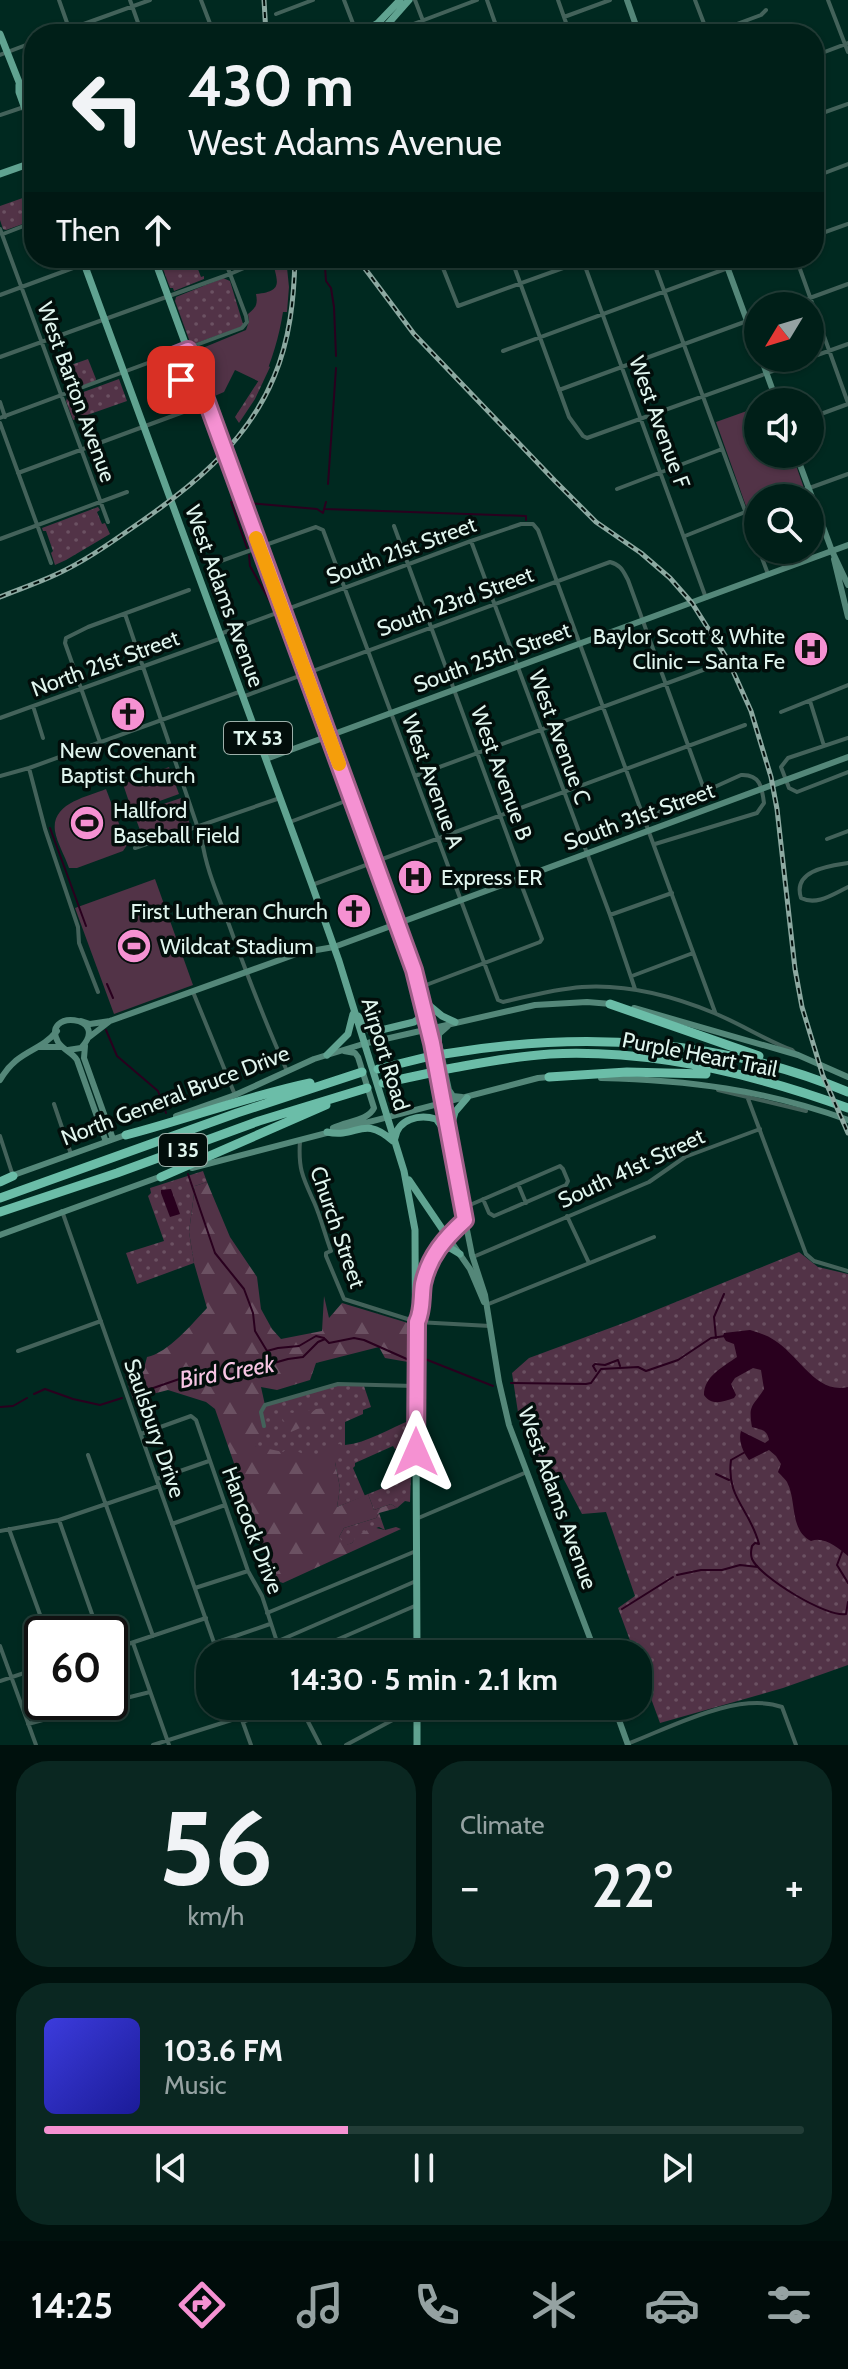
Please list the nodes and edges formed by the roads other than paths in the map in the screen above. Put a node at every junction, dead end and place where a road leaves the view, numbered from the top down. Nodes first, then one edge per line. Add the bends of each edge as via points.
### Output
1 (59, 0) edge
2 (130, 0) edge
3 (150, 0) edge
4 (201, 0) edge
5 (313, 0) edge
6 (344, 0) edge
7 (400, 0) edge
8 (412, 0) edge
9 (477, 0) edge
10 (487, 0) edge
11 (558, 0) edge
12 (610, 0) edge
13 (627, 0) edge
14 (695, 0) edge
15 (828, 0) edge
16 (132, 6) junction
17 (766, 10) dead end
18 (276, 14) dead end
19 (564, 17) junction
20 (423, 20) junction
21 (67, 24) edge
22 (89, 24) edge
23 (138, 24) edge
24 (210, 24) edge
25 (354, 24) edge
26 (376, 24) edge
27 (389, 24) edge
28 (413, 24) edge
29 (424, 24) edge
30 (495, 24) edge
31 (566, 24) edge
32 (635, 24) edge
33 (705, 24) edge
34 (737, 24) edge
35 (0, 34) edge
36 (847, 44) edge
37 (24, 46) edge
38 (824, 52) edge
39 (848, 52) edge
40 (3, 54) edge
41 (19, 83) junction
42 (24, 91) edge
43 (848, 104) edge
44 (24, 107) joint
45 (824, 112) edge
46 (0, 115) edge
47 (847, 164) edge
48 (24, 166) edge
49 (848, 172) edge
50 (824, 173) edge
51 (0, 174) edge
52 (848, 224) edge
53 (24, 225) edge
54 (824, 232) edge
55 (1, 233) edge
56 (66, 268) edge
57 (86, 268) edge
58 (157, 268) edge
59 (228, 268) edge
60 (244, 268) edge
61 (443, 268) edge
62 (514, 268) edge
63 (562, 268) edge
64 (585, 268) edge
65 (656, 268) edge
66 (728, 268) joint
67 (800, 268) edge
68 (230, 274) junction
69 (848, 284) edge
70 (520, 285) junction
71 (21, 287) junction
72 (664, 291) junction
73 (808, 292) edge
74 (824, 293) edge
75 (0, 295) edge
76 (167, 296) junction
77 (744, 313) edge
78 (604, 314) junction
79 (104, 319) junction
80 (744, 322) edge
81 (824, 335) edge
82 (540, 337) junction
83 (42, 342) junction
84 (684, 344) junction
85 (848, 344) edge
86 (188, 350) junction
87 (503, 351) dead end
88 (830, 351) junction
89 (173, 356) junction
90 (0, 357) edge
91 (622, 368) junction
92 (124, 373) junction
93 (766, 374) junction
94 (772, 388) edge
95 (559, 390) junction
96 (61, 396) junction
97 (703, 397) junction
98 (0, 402) edge
99 (848, 404) edge
100 (824, 413) edge
101 (2, 419) edge
102 (641, 420) junction
103 (143, 426) junction
104 (722, 449) junction
105 (81, 450) junction
106 (18, 473) junction
107 (661, 473) junction
108 (848, 474) edge
109 (819, 484) edge
110 (617, 489) dead end
111 (127, 492) dead end
112 (100, 502) junction
113 (744, 509) edge
114 (744, 512) edge
115 (108, 522) dead end
116 (37, 526) junction
117 (394, 526) dead end
118 (824, 530) edge
119 (685, 536) junction
120 (0, 539) edge
121 (471, 541) junction
122 (848, 545) edge
123 (832, 551) junction
124 (218, 562) dead end
125 (51, 563) dead end
126 (764, 564) edge
127 (408, 565) junction
128 (768, 575) junction
129 (555, 581) junction
130 (848, 585) edge
131 (345, 587) junction
132 (189, 590) dead end
133 (706, 598) junction
134 (494, 604) junction
135 (283, 610) junction
136 (125, 614) junction
137 (848, 616) edge
138 (642, 622) junction
139 (432, 627) junction
140 (221, 636) junction
141 (580, 644) junction
142 (368, 651) junction
143 (722, 663) dead end
144 (144, 666) junction
145 (518, 667) junction
146 (305, 674) junction
147 (665, 683) junction
148 (848, 685) edge
149 (82, 689) junction
150 (455, 690) junction
151 (242, 694) junction
152 (810, 701) junction
153 (33, 706) junction
154 (603, 706) junction
155 (781, 712) dead end
156 (391, 714) junction
157 (0, 718) edge
158 (161, 720) junction
159 (745, 725) dead end
160 (540, 730) junction
161 (329, 737) junction
162 (43, 738) dead end
163 (848, 738) edge
164 (100, 742) junction
165 (824, 746) junction
166 (688, 747) junction
167 (478, 753) junction
168 (848, 757) edge
169 (266, 759) junction
170 (29, 768) junction
171 (626, 769) junction
172 (848, 772) edge
173 (0, 776) edge
174 (415, 776) junction
175 (705, 792) junction
176 (563, 793) junction
177 (280, 798) junction
178 (351, 799) junction
179 (500, 816) junction
180 (644, 819) junction
181 (289, 822) junction
182 (198, 828) junction
183 (650, 831) junction
184 (848, 831) edge
185 (437, 839) junction
186 (827, 839) dead end
187 (655, 844) junction
188 (135, 848) dead end
189 (587, 855) junction
190 (375, 862) junction
191 (848, 863) edge
192 (523, 878) junction
193 (312, 885) junction
194 (848, 887) edge
195 (672, 893) junction
196 (460, 901) junction
197 (610, 915) junction
198 (397, 925) junction
199 (334, 947) junction
200 (694, 952) junction
201 (483, 963) junction
202 (247, 972) junction
203 (632, 976) junction
204 (418, 988) junction
205 (635, 990) junction
206 (98, 992) dead end
207 (193, 992) junction
208 (423, 1000) junction
209 (610, 1004) junction
210 (354, 1011) junction
211 (716, 1013) junction
212 (81, 1021) junction
213 (110, 1021) junction
214 (455, 1022) junction
215 (428, 1028) junction
216 (57, 1031) junction
217 (86, 1041) junction
218 (435, 1043) junction
219 (363, 1044) junction
220 (38, 1047) junction
221 (65, 1048) junction
222 (342, 1050) junction
223 (444, 1054) dead end
224 (327, 1055) junction
225 (798, 1055) junction
226 (427, 1057) dead end
227 (362, 1066) junction
228 (378, 1069) dead end
229 (447, 1069) dead end
230 (288, 1072) junction
231 (430, 1073) dead end
232 (737, 1075) junction
233 (810, 1076) junction
234 (549, 1077) junction
235 (848, 1077) edge
236 (0, 1080) edge
237 (672, 1081) junction
238 (375, 1090) junction
239 (444, 1090) junction
240 (352, 1091) junction
241 (848, 1092) edge
242 (235, 1095) junction
243 (747, 1096) junction
244 (467, 1098) junction
245 (54, 1104) dead end
246 (443, 1104) junction
247 (848, 1108) edge
248 (806, 1111) dead end
249 (387, 1118) junction
250 (848, 1120) edge
251 (760, 1129) junction
252 (327, 1132) junction
253 (126, 1135) junction
254 (0, 1136) edge
255 (448, 1136) junction
256 (300, 1139) junction
257 (110, 1140) junction
258 (395, 1143) junction
259 (71, 1154) junction
260 (404, 1171) junction
261 (13, 1176) junction
262 (161, 1177) junction
263 (0, 1181) edge
264 (518, 1184) junction
265 (0, 1198) edge
266 (483, 1199) junction
267 (526, 1203) junction
268 (463, 1208) junction
269 (62, 1211) junction
270 (0, 1212) edge
271 (567, 1216) junction
272 (465, 1220) junction
273 (0, 1235) edge
274 (447, 1236) junction
275 (654, 1237) dead end
276 (435, 1253) junction
277 (460, 1254) junction
278 (473, 1257) junction
279 (589, 1263) junction
280 (848, 1271) edge
281 (486, 1306) junction
282 (101, 1321) junction
283 (417, 1322) junction
284 (490, 1326) junction
285 (18, 1351) dead end
286 (417, 1386) junction
287 (264, 1426) dead end
288 (141, 1434) junction
289 (88, 1455) dead end
290 (209, 1461) junction
291 (527, 1472) junction
292 (157, 1479) junction
293 (159, 1486) junction
294 (106, 1505) junction
295 (225, 1505) junction
296 (416, 1519) junction
297 (59, 1520) junction
298 (172, 1524) junction
299 (9, 1529) junction
300 (0, 1531) edge
301 (416, 1551) junction
302 (248, 1571) junction
303 (416, 1581) junction
304 (195, 1588) junction
305 (417, 1605) junction
306 (267, 1613) junction
307 (40, 1616) edge
308 (93, 1616) edge
309 (206, 1618) junction
310 (270, 1624) junction
311 (153, 1636) junction
312 (340, 1639) edge
313 (214, 1640) edge
314 (224, 1640) edge
315 (275, 1640) edge
316 (281, 1640) edge
317 (417, 1640) edge
318 (591, 1640) edge
319 (133, 1643) junction
320 (128, 1645) edge
321 (0, 1646) edge
322 (24, 1673) edge
323 (11, 1677) junction
324 (0, 1681) edge
325 (150, 1692) junction
326 (128, 1698) edge
327 (43, 1720) edge
328 (239, 1720) edge
329 (242, 1720) edge
330 (307, 1720) edge
331 (393, 1720) edge
332 (417, 1720) edge
333 (619, 1720) edge
334 (28, 1724) junction
335 (168, 1743) edge
336 (36, 1745) edge
337 (153, 1745) edge
338 (251, 1745) edge
339 (320, 1745) edge
340 (346, 1745) edge
341 (417, 1745) edge
342 (627, 1745) edge
343 (796, 1745) edge

1 - 21 street
2 - 16 street
3 - 16 street
4 - 24 street
5 - 18 street
6 - 25 street
7 - 26 main road
8 - 20 street
8 - 27 main road
9 - 20 street
10 - 30 street
11 - 19 street
12 - 19 street
13 - 32 main road
14 - 33 street
15 - 36 street
16 - 22 street
16 - 23 street
17 - 34 street
19 - 31 street
20 - 28 street
20 - 29 street
35 - 40 main road
36 - 38 street
36 - 39 street
37 - 40 street
40 - 41 main road
41 - 42 main road
41 - 44 main road
43 - 45 street
44 - 46 street
47 - 49 street
47 - 50 street
48 - 51 main road
52 - 54 street
53 - 55 street
55 - 71 street, West Barton Avenue
56 - 71 street
57 - 79 main road, West Adams Avenue / TX 53
58 - 76 main road, TX 53
59 - 68 street
60 - 68 street
61 - 70 street via 458,306
62 - 70 street
63 - 70 street
64 - 78 street, West Avenue F
65 - 72 street
66 - 72 street
66 - 77 main road
67 - 73 street
68 - 76 street
68 - 86 street via 247,322 238,332
69 - 74 street
70 - 82 street
71 - 75 street
71 - 83 street, West Barton Avenue
72 - 78 street
72 - 84 street
76 - 79 street
76 - 86 main road, TX 53
78 - 82 street
78 - 91 street, West Avenue F
79 - 83 street
79 - 92 main road, West Adams Avenue / TX 53
80 - 84 street
81 - 88 street
82 - 87 street
82 - 95 street
83 - 90 street
83 - 96 street, West Barton Avenue
84 - 91 street
84 - 97 street
85 - 88 street
86 - 89 street
86 - 135 main road, TX 53
88 - 93 street
88 - 99 street
89 - 92 street
89 - 103 street via 190,408
91 - 95 street
91 - 102 street, West Avenue F
92 - 96 street
92 - 103 main road, West Adams Avenue / TX 53
93 - 94 main road
93 - 97 street
95 - 102 street via 584,438
96 - 101 street
96 - 105 street, West Barton Avenue
97 - 102 street
97 - 104 street
98 - 101 street
99 - 100 street
101 - 106 street
102 - 107 street, West Avenue F
103 - 105 street
103 - 140 main road, West Adams Avenue / TX 53
104 - 107 street
104 - 113 street
105 - 106 street
105 - 112 street, West Barton Avenue
106 - 116 street
107 - 110 street
107 - 119 street, West Avenue F
108 - 109 street
111 - 112 street
112 - 115 street, West Barton Avenue
112 - 116 street
114 - 119 street
116 - 120 street
116 - 125 street
117 - 127 street, West Avenue B
118 - 123 main road
119 - 133 street, West Avenue F
121 - 127 street, South 21st Street
121 - 129 street, South 21st Street via 531,524 538,530
121 - 134 street, West Avenue C
122 - 123 main road, South 25th Street
123 - 128 main road, South 25th Street
123 - 130 main road
123 - 137 main road
124 - 131 street, West Avenue A via 316,527 321,528
126 - 128 street
127 - 131 street, South 21st Street
127 - 139 street, West Avenue B
128 - 133 main road, South 25th Street
129 - 134 street, South 23rd Street
129 - 138 street, South 23rd Street via 601,564 616,564 628,580
129 - 141 street
131 - 135 street, South 21st Street
131 - 142 street, West Avenue A
132 - 136 street
133 - 138 main road, South 25th Street
134 - 139 street, South 23rd Street
134 - 145 street, West Avenue C
135 - 140 street, North 21st Street
135 - 146 main road, TX 53
136 - 144 street
136 - 149 street via 66,638
138 - 141 main road, South 25th Street
138 - 147 street
139 - 142 street, South 23rd Street
139 - 150 street, West Avenue B
140 - 144 street, North 21st Street
140 - 151 main road, West Adams Avenue / TX 53
141 - 145 main road, South 25th Street
141 - 154 street
142 - 146 street, South 23rd Street
142 - 156 street, West Avenue A
143 - 147 street
144 - 149 street, North 21st Street
144 - 158 street
145 - 150 main road, South 25th Street
145 - 160 street, West Avenue C
146 - 151 street, South 23rd Street
146 - 161 main road, TX 53
147 - 154 street
147 - 166 street
148 - 152 street
149 - 153 street, North 21st Street
149 - 164 street
150 - 156 main road, South 25th Street
150 - 167 street, West Avenue B
151 - 158 street, South 23rd Street
151 - 169 main road, West Adams Avenue / TX 53
152 - 155 street
152 - 165 street
153 - 157 street, North 21st Street
153 - 162 street
154 - 160 street
154 - 171 street
156 - 161 main road, South 25th Street
156 - 174 street, West Avenue A
158 - 164 street, South 23rd Street
158 - 182 street
159 - 166 street
160 - 167 street
160 - 176 street, West Avenue C
161 - 169 main road, South 25th Street
161 - 178 main road, TX 53
163 - 165 street
164 - 170 street, South 23rd Street
165 - 172 street via 788,758 781,767 789,788 805,790
166 - 171 street
166 - 175 street
167 - 174 street
167 - 179 street, West Avenue B
168 - 183 main road, South 31st Street
169 - 177 main road, West Adams Avenue / TX 53
170 - 173 street, South 23rd Street
170 - 206 street
171 - 176 street
171 - 180 street
174 - 185 street, West Avenue A
175 - 180 street
175 - 187 street via 750,774 761,785 764,803 757,813
176 - 179 street
176 - 189 street, West Avenue C
177 - 181 main road, West Adams Avenue / TX 53
177 - 182 street
178 - 181 street
178 - 190 main road, TX 53
179 - 185 street
179 - 192 street, West Avenue B
180 - 183 street
181 - 193 main road, West Adams Avenue / TX 53
182 - 188 street
182 - 202 street
183 - 187 street
183 - 189 main road, South 31st Street
184 - 186 street
185 - 190 street
185 - 196 street, West Avenue A
187 - 195 street
189 - 192 main road, South 31st Street
189 - 197 street, West Avenue C
190 - 193 street
190 - 198 main road, TX 53
191 - 194 street via 815,869 799,890 801,898 816,901
192 - 196 main road, South 31st Street
192 - 201 street, West Avenue B via 542,941
193 - 199 main road, West Adams Avenue / TX 53
195 - 197 street
195 - 200 street
196 - 198 main road, South 31st Street
196 - 201 street, West Avenue A
197 - 203 street, West Avenue C
198 - 199 main road, South 31st Street
198 - 204 main road, TX 53
199 - 202 main road, South 31st Street
199 - 210 main road, Airport Road / TX 53
200 - 203 street
200 - 211 street
201 - 204 street
201 - 205 street, West Avenue A via 503,1002 583,987
202 - 207 main road, South 31st Street
202 - 230 street
203 - 205 street, West Avenue C
204 - 208 main road, TX 53
205 - 211 street
207 - 213 main road, South 31st Street
207 - 242 street
208 - 210 main road via 414,1022 377,1031 369,1030
208 - 214 main road
208 - 215 main road, TX 53
209 - 214 main road, North General Bruce Drive via 535,1005
209 - 225 main road, North General Bruce Drive
209 - 233 highway
210 - 219 main road, Airport Road / TX 53
210 - 224 main road via 348,1034
211 - 225 street
212 - 213 main road
212 - 216 main road via 65,1020
212 - 217 main road
213 - 217 main road
214 - 215 main road, North General Bruce Drive
214 - 218 main road
215 - 218 main road, TX 53
215 - 219 main road, North General Bruce Drive
216 - 220 main road
216 - 221 main road
217 - 221 main road via 76,1050
217 - 257 main road via 84,1058
218 - 239 main road, TX 53
219 - 222 main road, North General Bruce Drive
219 - 227 main road, Airport Road / TX 53
220 - 221 main road
220 - 236 main road via 11,1063
221 - 257 main road via 77,1060
222 - 224 main road, North General Bruce Drive
222 - 227 main road via 355,1053
223 - 233 highway, Purple Heart Trail via 555,1041 664,1044
224 - 230 main road, North General Bruce Drive
225 - 235 main road, North General Bruce Drive
226 - 228 highway
227 - 238 main road, Airport Road / TX 53
227 - 253 highway
227 - 265 highway, I 35
229 - 232 highway, Purple Heart Trail via 527,1056 589,1054
230 - 242 main road, North General Bruce Drive
231 - 238 highway, I 35
232 - 234 highway via 627,1072
232 - 247 highway, Purple Heart Trail
233 - 241 highway, Purple Heart Trail
234 - 237 main road
234 - 244 main road
237 - 243 street
237 - 250 main road via 759,1093
238 - 240 highway, I 35
238 - 249 main road, Airport Road / TX 53
238 - 252 main road via 371,1114
239 - 244 main road
239 - 246 main road, TX 53
240 - 262 highway
240 - 270 highway, I 35
242 - 253 main road, North General Bruce Drive
243 - 248 street
243 - 251 street
244 - 246 main road
244 - 255 main road via 455,1112
245 - 259 street
246 - 249 main road
246 - 255 main road, West Adams Avenue
249 - 252 main road
249 - 258 main road, Airport Road / TX 53
251 - 271 street, South 41st Street via 685,1157 649,1182
251 - 280 street via 806,1254
252 - 256 main road
252 - 258 main road via 338,1135 369,1127
253 - 257 main road, North General Bruce Drive
254 - 261 street
255 - 258 main road via 436,1119 419,1117 396,1129
255 - 268 main road, West Adams Avenue
256 - 262 main road
256 - 283 street, Church Street via 303,1181 344,1299
257 - 259 main road, North General Bruce Drive
258 - 260 main road, Airport Road / TX 53
259 - 261 main road, North General Bruce Drive
260 - 274 main road, Airport Road / TX 53
260 - 283 main road, Airport Road / TX 53 via 415,1230
261 - 263 highway
262 - 269 main road
264 - 266 street
264 - 267 street
264 - 267 street via 563,1169 568,1184
266 - 267 street via 494,1216
266 - 268 street
268 - 272 main road, West Adams Avenue
269 - 273 main road
269 - 282 street, Saulsbury Drive
271 - 278 street, South 41st Street
271 - 279 street
272 - 274 main road, Airport Road / TX 53
272 - 278 main road, West Adams Avenue
274 - 276 main road, Airport Road / TX 53
274 - 277 main road, West Adams Avenue
275 - 279 street
276 - 277 main road via 447,1248
276 - 283 main road, Airport Road / TX 53
277 - 281 main road, West Adams Avenue
278 - 281 main road, West Adams Avenue
279 - 281 street
281 - 284 main road, West Adams Avenue
282 - 285 street
282 - 288 street, Saulsbury Drive
283 - 284 street
283 - 286 main road, Airport Road / TX 53
284 - 291 main road, West Adams Avenue via 509,1425
286 - 287 street via 338,1384 265,1405
286 - 296 main road, Airport Road / TX 53
288 - 290 street, Hancock Drive via 194,1417
288 - 292 street, Saulsbury Drive
289 - 294 street
290 - 292 street
290 - 295 street, Hancock Drive
291 - 296 street
291 - 318 main road, West Adams Avenue
292 - 293 street, Saulsbury Drive
293 - 294 street
293 - 298 street, Saulsbury Drive
294 - 297 street
294 - 311 street
295 - 298 street
295 - 302 street, Hancock Drive
296 - 301 main road, Airport Road / TX 53
297 - 299 street
297 - 308 street
298 - 304 street, Saulsbury Drive
299 - 300 street
299 - 307 street
301 - 303 main road, Airport Road / TX 53
301 - 306 street
302 - 304 street
302 - 306 street, Hancock Drive
303 - 305 main road, Airport Road / TX 53
303 - 316 street
304 - 309 street, Saulsbury Drive
305 - 312 street
305 - 317 main road, Airport Road / TX 53
306 - 310 street, Hancock Drive
309 - 311 street
309 - 313 street, Saulsbury Drive
310 - 314 street
310 - 315 street, Hancock Drive
311 - 319 street
319 - 320 street
319 - 325 street
321 - 323 street
322 - 323 street
323 - 324 street
323 - 334 street
325 - 326 street
325 - 335 street
327 - 334 street
328 - 335 street
329 - 338 street
330 - 339 street
331 - 340 street
332 - 341 main road
333 - 342 main road
334 - 336 street
335 - 337 street
342 - 343 street via 740,1703 782,1707

